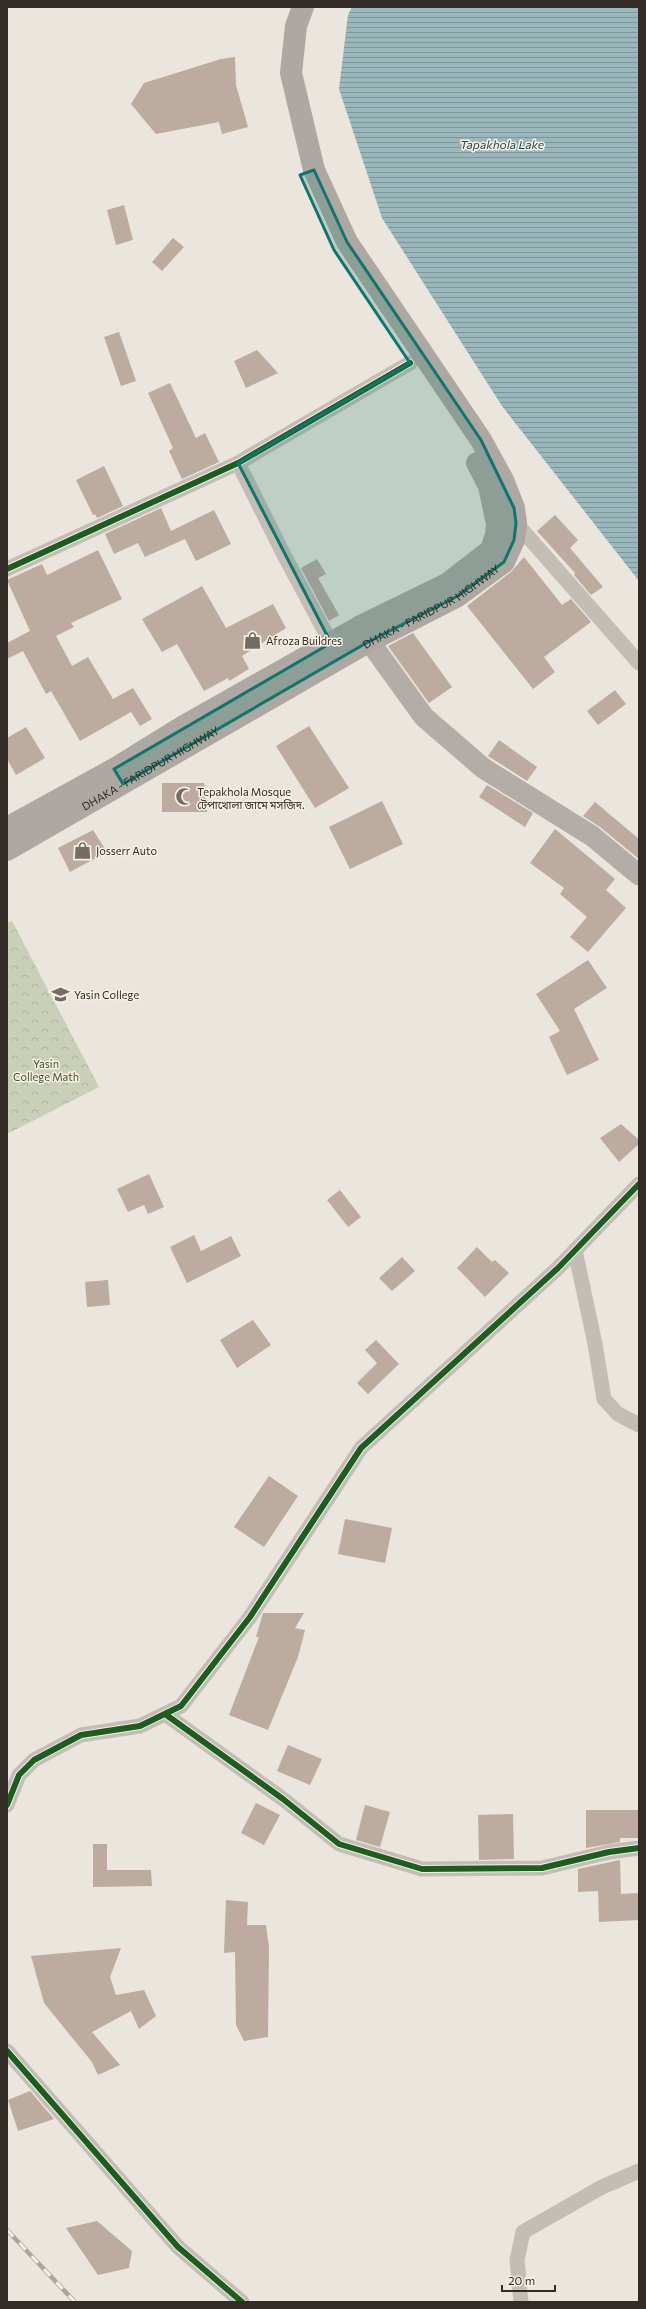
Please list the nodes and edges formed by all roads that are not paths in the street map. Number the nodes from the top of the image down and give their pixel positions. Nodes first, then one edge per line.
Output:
1 (288, 7) edge
2 (303, 7) edge
3 (307, 173) junction
4 (410, 363) junction
5 (238, 463) junction
6 (516, 523) junction
7 (7, 569) edge
8 (364, 634) junction
9 (331, 643) junction
10 (639, 662) edge
11 (118, 776) junction
12 (7, 828) edge
13 (7, 850) edge
14 (639, 875) edge
15 (639, 1184) edge
16 (575, 1250) junction
17 (639, 1425) edge
18 (166, 1714) junction
19 (13, 1773) edge
20 (7, 1805) edge
21 (639, 1848) edge
22 (7, 2051) edge
23 (639, 2171) edge
24 (242, 2302) edge
25 (521, 2302) edge

1 - 3 highway, DHAKA - FARIDPUR HIGHWAY
2 - 3 highway, DHAKA - FARIDPUR HIGHWAY
3 - 4 highway, DHAKA - FARIDPUR HIGHWAY
3 - 6 highway, DHAKA - FARIDPUR HIGHWAY
4 - 5 street
4 - 8 highway, DHAKA - FARIDPUR HIGHWAY
5 - 7 street
5 - 9 street
6 - 8 highway, DHAKA - FARIDPUR HIGHWAY
6 - 10 street
8 - 9 highway, DHAKA - FARIDPUR HIGHWAY
8 - 11 highway, DHAKA - FARIDPUR HIGHWAY
8 - 14 main road
9 - 11 highway, DHAKA - FARIDPUR HIGHWAY
11 - 12 highway, DHAKA - FARIDPUR HIGHWAY
11 - 13 highway, DHAKA - FARIDPUR HIGHWAY
15 - 16 street
16 - 17 street
16 - 18 street
18 - 19 street
18 - 21 street
19 - 20 street
22 - 24 street
23 - 25 street

